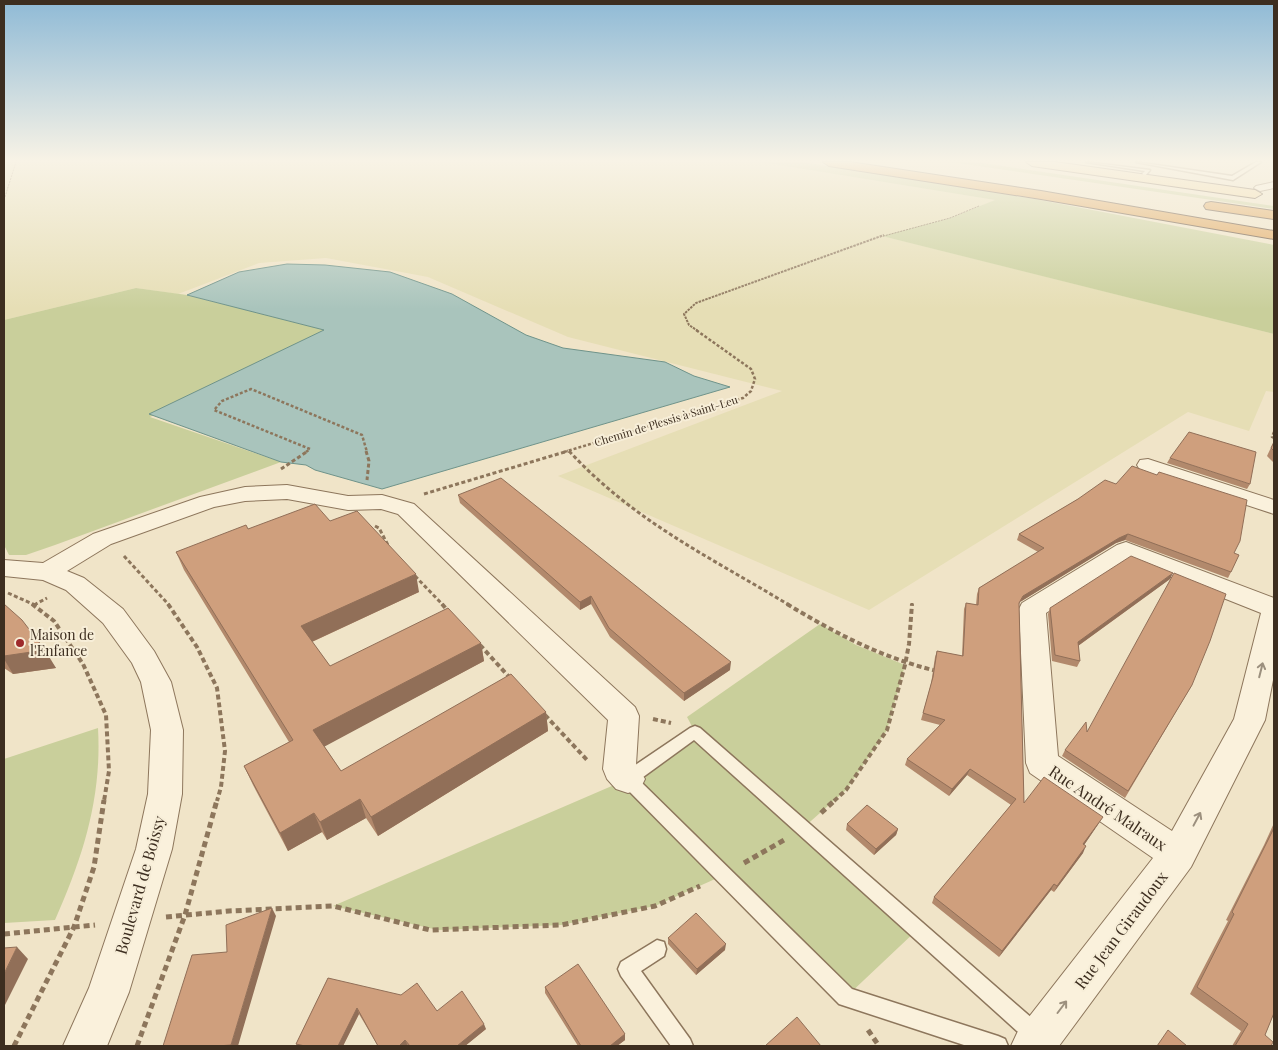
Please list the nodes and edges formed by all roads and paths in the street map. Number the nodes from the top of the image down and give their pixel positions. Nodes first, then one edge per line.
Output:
1 (968, 211) edge
2 (1134, 211) edge
3 (1248, 211) edge
4 (1274, 215) edge
5 (1274, 235) edge
6 (1274, 432) edge
7 (1274, 438) edge
8 (569, 450) junction
9 (1148, 465) dead end
10 (367, 480) dead end
11 (245, 494) junction
12 (1274, 508) edge
13 (377, 513) junction
14 (128, 549) dead end
15 (391, 551) edge
16 (121, 552) dead end
17 (4, 568) edge
18 (411, 572) edge
19 (61, 578) junction
20 (4, 591) edge
21 (912, 603) dead end
22 (34, 605) junction
23 (1274, 608) edge
24 (1274, 614) edge
25 (452, 615) edge
26 (479, 644) edge
27 (905, 664) junction
28 (943, 673) edge
29 (512, 680) edge
30 (539, 708) edge
31 (624, 716) junction
32 (695, 732) junction
33 (623, 774) junction
34 (803, 828) junction
35 (1178, 855) junction
36 (724, 875) junction
37 (132, 921) junction
38 (74, 927) junction
39 (4, 934) edge
40 (657, 949) dead end
41 (158, 985) dead end
42 (1036, 1042) edge
43 (14, 1046) edge
44 (85, 1046) edge
45 (137, 1046) edge
46 (683, 1046) edge
47 (998, 1046) edge

1 - 8 path, Chemin de Plessis à Saint-Leu
2 - 5 highway
3 - 4 highway
6 - 7 path
8 - 13 path, Chemin de Plessis à Saint-Leu
8 - 27 path
9 - 12 street
10 - 11 path
11 - 13 street
11 - 19 street
13 - 15 path
13 - 31 street
14 - 16 path
17 - 19 street
18 - 25 path
19 - 22 path
19 - 37 street, Boulevard de Boissy
20 - 22 path
21 - 27 path
22 - 38 path
23 - 35 street, Rue André Malraux
35 -> 24 street, Rue Jean Giraudoux
26 - 29 path
27 - 28 path
27 - 34 path
30 - 33 path
31 - 32 path
31 - 33 street
32 - 33 lane
32 - 34 lane
33 - 36 lane
34 - 36 path
34 - 42 lane
42 -> 35 street, Rue Jean Giraudoux
36 - 37 path
36 - 47 lane
37 - 38 path
37 - 44 street, Boulevard de Boissy
38 - 39 path
38 - 43 path
40 - 46 lane
41 - 45 path

